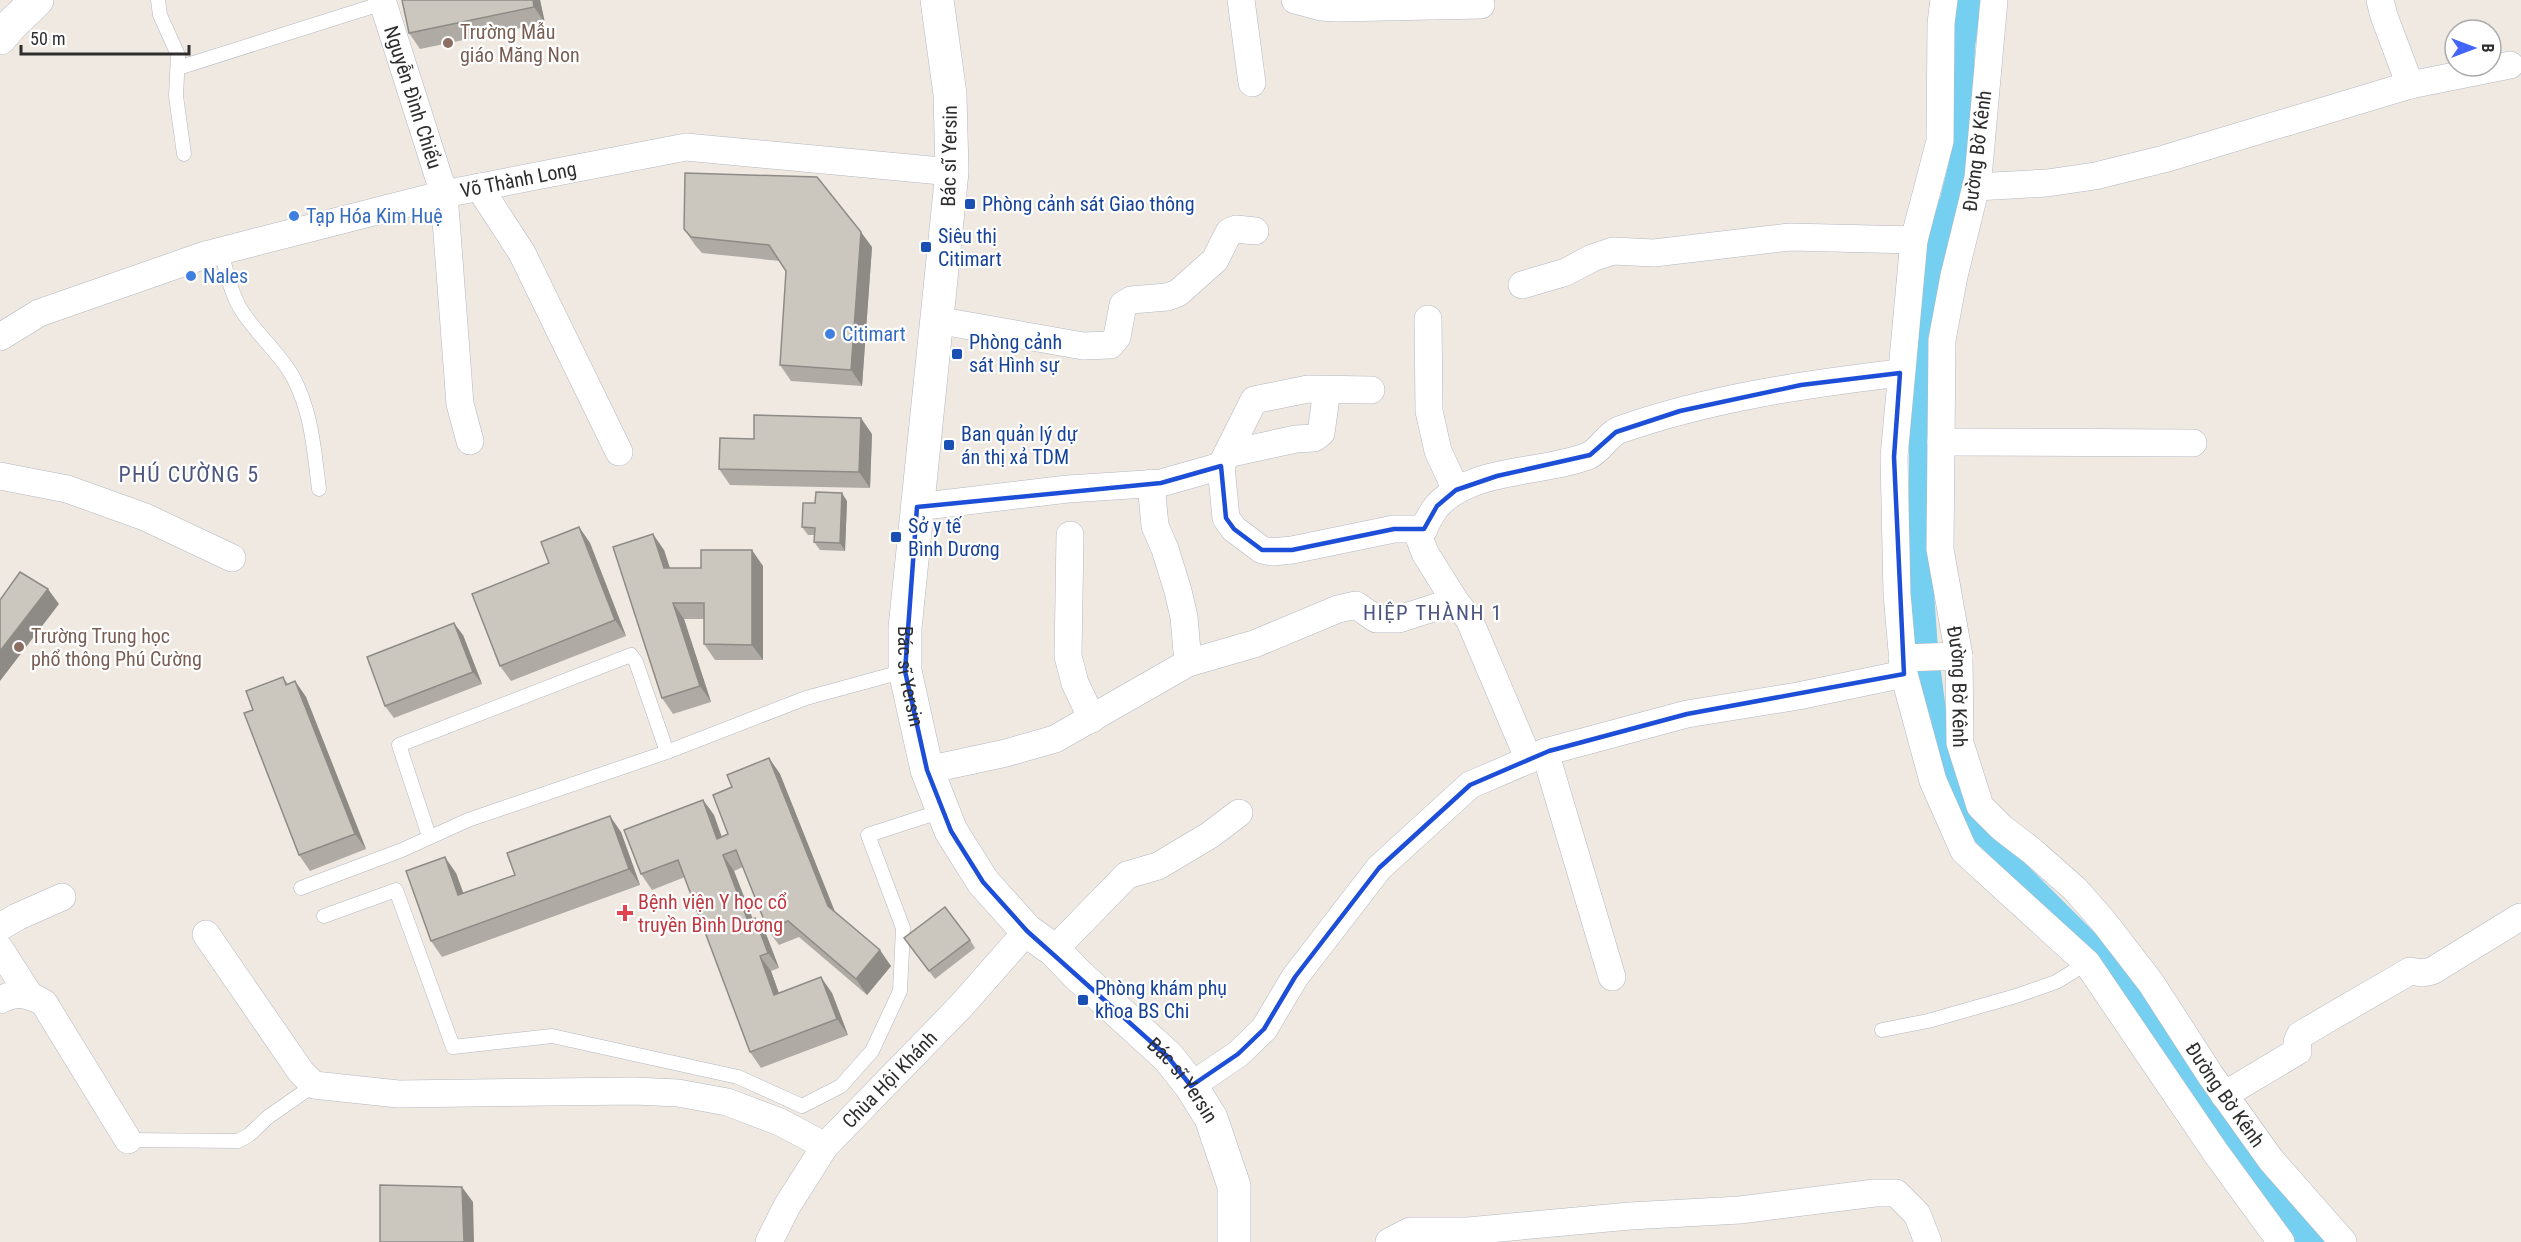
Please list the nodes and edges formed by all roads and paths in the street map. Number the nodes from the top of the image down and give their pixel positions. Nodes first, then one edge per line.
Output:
1 (36, 0) edge
2 (158, 0) edge
3 (937, 0) edge
4 (1241, 0) edge
5 (1295, 0) edge
6 (1944, 0) edge
7 (1994, 0) edge
8 (2380, 0) edge
9 (382, 2) edge
10 (1481, 5) dead end
11 (4, 28) edge
12 (2510, 65) dead end
13 (178, 68) junction
14 (1252, 83) dead end
15 (2410, 85) junction
16 (184, 154) dead end
17 (952, 172) junction
18 (479, 187) junction
19 (1976, 187) junction
20 (444, 194) junction
21 (1255, 231) dead end
22 (1914, 240) junction
23 (221, 251) junction
24 (1522, 285) dead end
25 (1428, 319) dead end
26 (936, 320) junction
27 (6, 324) edge
28 (1900, 373) junction
29 (1327, 390) junction
30 (1371, 390) dead end
31 (470, 441) dead end
32 (1941, 442) junction
33 (2193, 443) dead end
34 (619, 452) dead end
35 (1224, 460) junction
36 (0, 476) edge
37 (1150, 483) junction
38 (319, 489) dead end
39 (1456, 490) junction
40 (917, 507) junction
41 (1424, 529) junction
42 (1070, 535) dead end
43 (232, 558) dead end
44 (1455, 601) junction
45 (1953, 656) junction
46 (1188, 663) junction
47 (1905, 663) junction
48 (905, 671) junction
49 (1092, 719) junction
50 (668, 752) junction
51 (1537, 756) junction
52 (927, 770) junction
53 (942, 811) junction
54 (1239, 813) dead end
55 (429, 836) junction
56 (301, 888) dead end
57 (62, 897) dead end
58 (324, 916) dead end
59 (2520, 917) edge
60 (0, 927) edge
61 (1027, 931) junction
62 (206, 934) dead end
63 (0, 949) edge
64 (1054, 950) junction
65 (2087, 963) junction
66 (1612, 976) dead end
67 (28, 993) junction
68 (0, 1000) edge
69 (1882, 1030) dead end
70 (314, 1085) junction
71 (1191, 1086) junction
72 (2224, 1095) junction
73 (128, 1140) joint
74 (825, 1146) junction
75 (769, 1242) edge
76 (1234, 1242) edge
77 (1389, 1242) edge
78 (1928, 1242) edge
79 (2281, 1242) edge
80 (2343, 1242) edge

1 - 11 main road
2 - 13 lane
3 - 17 main road, Bác sĩ Yersin
4 - 14 street
5 - 10 street
6 - 22 street
7 - 19 street, Đường Bờ Kênh
8 - 15 street
9 - 13 lane
9 - 20 street, Nguyễn Đình Chiểu
12 - 15 street
13 - 16 lane
15 - 19 street
17 - 18 street, Võ Thành Long
17 - 26 main road, Bác sĩ Yersin
18 - 20 street, Võ Thành Long
18 - 34 street
19 - 32 street, Đường Bờ Kênh
20 - 23 street, Võ Thành Long
20 - 31 street, Nguyễn Đình Chiểu
21 - 26 street
22 - 24 street
22 - 28 street
23 - 27 street, Võ Thành Long
23 - 38 lane
25 - 39 street
26 - 40 main road, Bác sĩ Yersin
28 - 39 street
28 - 47 street
29 - 30 street
29 - 35 street
29 - 35 street
32 - 33 street
32 - 45 street, Đường Bờ Kênh
35 - 37 street
35 - 41 street
36 - 43 street
37 - 40 street
37 - 46 street
39 - 41 street
40 - 48 main road, Bác sĩ Yersin
41 - 44 street
42 - 49 street
44 - 46 street
44 - 51 street
45 - 47 street
45 - 72 street, Đường Bờ Kênh
46 - 49 street
47 - 51 street
47 - 65 street
48 - 50 lane
48 - 52 main road, Bác sĩ Yersin
49 - 52 street
50 - 55 lane
50 - 55 lane
51 - 66 street
51 - 71 street
52 - 53 main road, Bác sĩ Yersin
53 - 58 lane
53 - 61 main road, Bác sĩ Yersin
54 - 64 street
55 - 56 lane
57 - 60 street
59 - 72 street
61 - 64 main road, Bác sĩ Yersin
61 - 74 street, Chùa Hội Khánh
62 - 70 street
63 - 67 street
64 - 71 main road, Bác sĩ Yersin
65 - 69 lane
65 - 79 street
67 - 68 street
67 - 73 street
70 - 73 lane
70 - 74 street
71 - 76 main road, Bác sĩ Yersin
72 - 80 street, Đường Bờ Kênh
74 - 75 street, Chùa Hội Khánh
77 - 78 street

